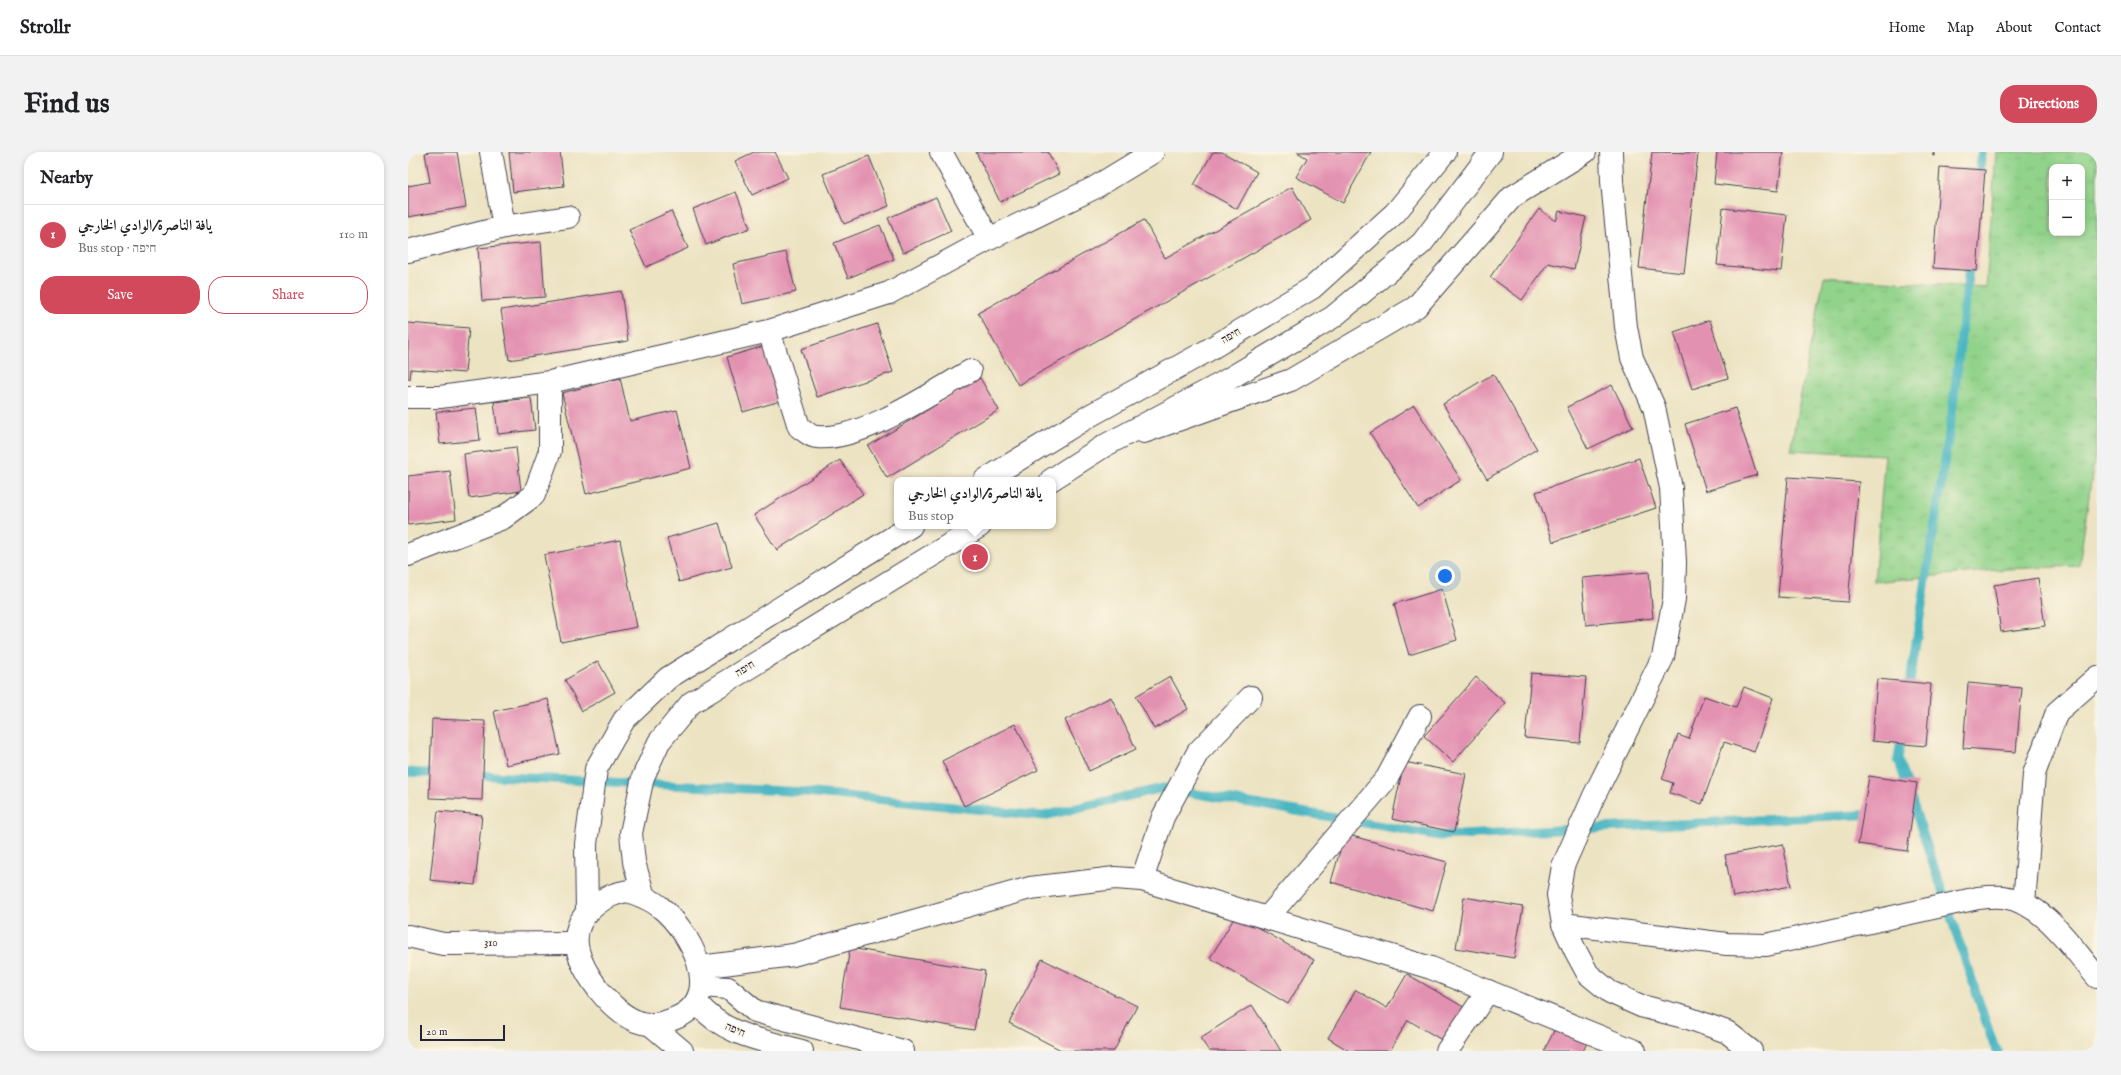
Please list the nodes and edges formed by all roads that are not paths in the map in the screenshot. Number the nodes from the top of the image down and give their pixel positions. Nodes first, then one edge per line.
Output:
1 (491, 152) edge
2 (940, 152) edge
3 (1152, 152) edge
4 (1445, 152) edge
5 (1491, 152) edge
6 (1585, 152) edge
7 (1611, 152) edge
8 (568, 217) dead end
9 (504, 227) junction
10 (989, 239) junction
11 (408, 251) edge
12 (769, 331) junction
13 (970, 371) dead end
14 (550, 382) junction
15 (408, 397) edge
16 (1104, 446) junction
17 (990, 477) edge
18 (1056, 477) edge
19 (906, 529) edge
20 (975, 529) edge
21 (408, 555) edge
22 (2097, 677) edge
23 (1251, 697) dead end
24 (1420, 716) dead end
25 (1142, 880) junction
26 (644, 897) junction
27 (2024, 904) junction
28 (587, 912) junction
29 (1267, 918) junction
30 (1562, 924) junction
31 (408, 936) edge
32 (576, 943) junction
33 (2097, 977) edge
34 (699, 986) junction
35 (1488, 991) junction
36 (650, 1024) junction
37 (682, 1051) edge
38 (802, 1051) edge
39 (903, 1051) edge
40 (1447, 1051) edge
41 (1635, 1051) edge
42 (1751, 1051) edge

1 - 9 main road
2 - 10 main road
3 - 10 main road
4 - 17 main road, חיפה
5 - 16 main road
6 - 16 main road
7 - 30 main road
8 - 9 main road
9 - 11 main road
10 - 12 main road
12 - 13 main road
12 - 14 main road
14 - 15 main road
14 - 21 main road
16 - 18 main road
19 - 28 main road
20 - 26 main road, חיפה
22 - 27 main road
23 - 25 main road
24 - 29 main road
25 - 29 main road
25 - 34 main road
26 - 28 main road
26 - 34 main road
27 - 30 main road
27 - 33 main road
28 - 32 main road
29 - 35 main road
30 - 42 main road
31 - 32 main road, 310
32 - 36 main road
34 - 36 main road
34 - 38 main road, חיפה
34 - 39 main road
35 - 40 main road
35 - 41 main road
36 - 37 main road

